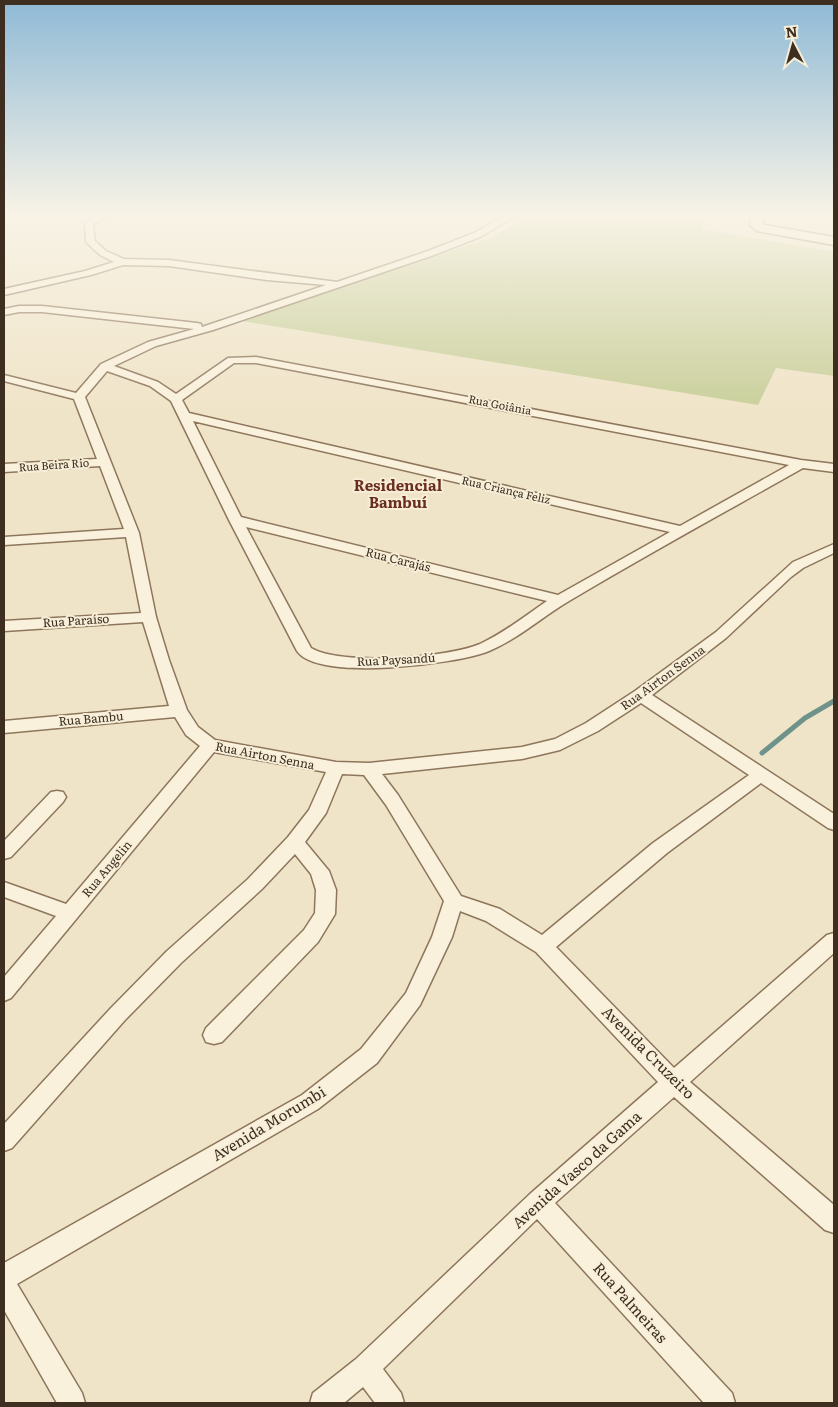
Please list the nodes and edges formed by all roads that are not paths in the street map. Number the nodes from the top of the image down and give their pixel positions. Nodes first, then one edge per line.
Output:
1 (54, 281) edge
2 (313, 281) edge
3 (350, 281) edge
4 (343, 283) junction
5 (4, 292) edge
6 (4, 312) edge
7 (209, 328) junction
8 (104, 366) junction
9 (4, 378) edge
10 (79, 397) junction
11 (176, 399) junction
12 (184, 415) junction
13 (105, 462) junction
14 (4, 464) edge
15 (801, 464) junction
16 (4, 468) edge
17 (19, 468) junction
18 (834, 468) edge
19 (236, 520) junction
20 (682, 530) junction
21 (132, 532) junction
22 (4, 541) edge
23 (834, 548) edge
24 (560, 600) junction
25 (149, 617) junction
26 (4, 626) edge
27 (641, 695) junction
28 (179, 711) junction
29 (4, 727) edge
30 (210, 746) junction
31 (336, 768) junction
32 (370, 769) junction
33 (762, 774) junction
34 (57, 798) dead end
35 (834, 823) edge
36 (295, 842) junction
37 (4, 852) edge
38 (4, 889) edge
39 (454, 901) junction
40 (70, 913) junction
41 (834, 941) edge
42 (543, 946) junction
43 (4, 992) edge
44 (214, 1035) dead end
45 (674, 1083) junction
46 (4, 1140) edge
47 (538, 1202) junction
48 (834, 1221) edge
49 (4, 1277) edge
50 (4, 1286) edge
51 (365, 1368) junction
52 (72, 1403) edge
53 (324, 1403) edge
54 (391, 1403) edge
55 (722, 1403) edge

1 - 5 street
2 - 4 street
3 - 4 street
4 - 7 street
6 - 7 street
7 - 8 street
8 - 10 street
8 - 11 street, Rua Paysandú
9 - 10 street
10 - 13 street, Rua Airton Senna
11 - 12 street, Rua Paysandú
11 - 15 street, Rua Goiânia
12 - 19 street, Rua Paysandú
12 - 20 street, Rua Criança Feliz
13 - 17 street, Rua Beira Rio
13 - 21 street, Rua Airton Senna
14 - 17 street
15 - 18 street, Rua Goiânia
15 - 20 street, Rua Paysandú
16 - 17 street, Rua Beira Rio
19 - 24 street, Rua Carajás
19 - 24 street, Rua Paysandú
20 - 24 street, Rua Paysandú
21 - 22 street
21 - 25 street, Rua Airton Senna
23 - 27 street, Rua Airton Senna
25 - 26 street, Rua Paraíso
25 - 28 street, Rua Airton Senna
27 - 32 street, Rua Airton Senna
27 - 33 street
28 - 29 street, Rua Bambu
28 - 30 street, Rua Airton Senna
30 - 31 street, Rua Airton Senna
30 - 40 street, Rua Angelin
31 - 32 street, Rua Airton Senna
31 - 36 street
32 - 39 street
33 - 35 street
33 - 42 street
34 - 37 street
36 - 44 street
36 - 46 street
38 - 40 street
39 - 42 street, Avenida Cruzeiro
39 - 49 street, Avenida Morumbi
40 - 43 street, Rua Angelin
41 - 45 street, Avenida Vasco da Gama
42 - 45 street, Avenida Cruzeiro
45 - 47 street, Avenida Vasco da Gama
45 - 48 street, Avenida Cruzeiro
47 - 51 street, Avenida Vasco da Gama
47 - 55 street, Rua Palmeiras
50 - 52 street
51 - 53 street, Avenida Vasco da Gama
51 - 54 street

